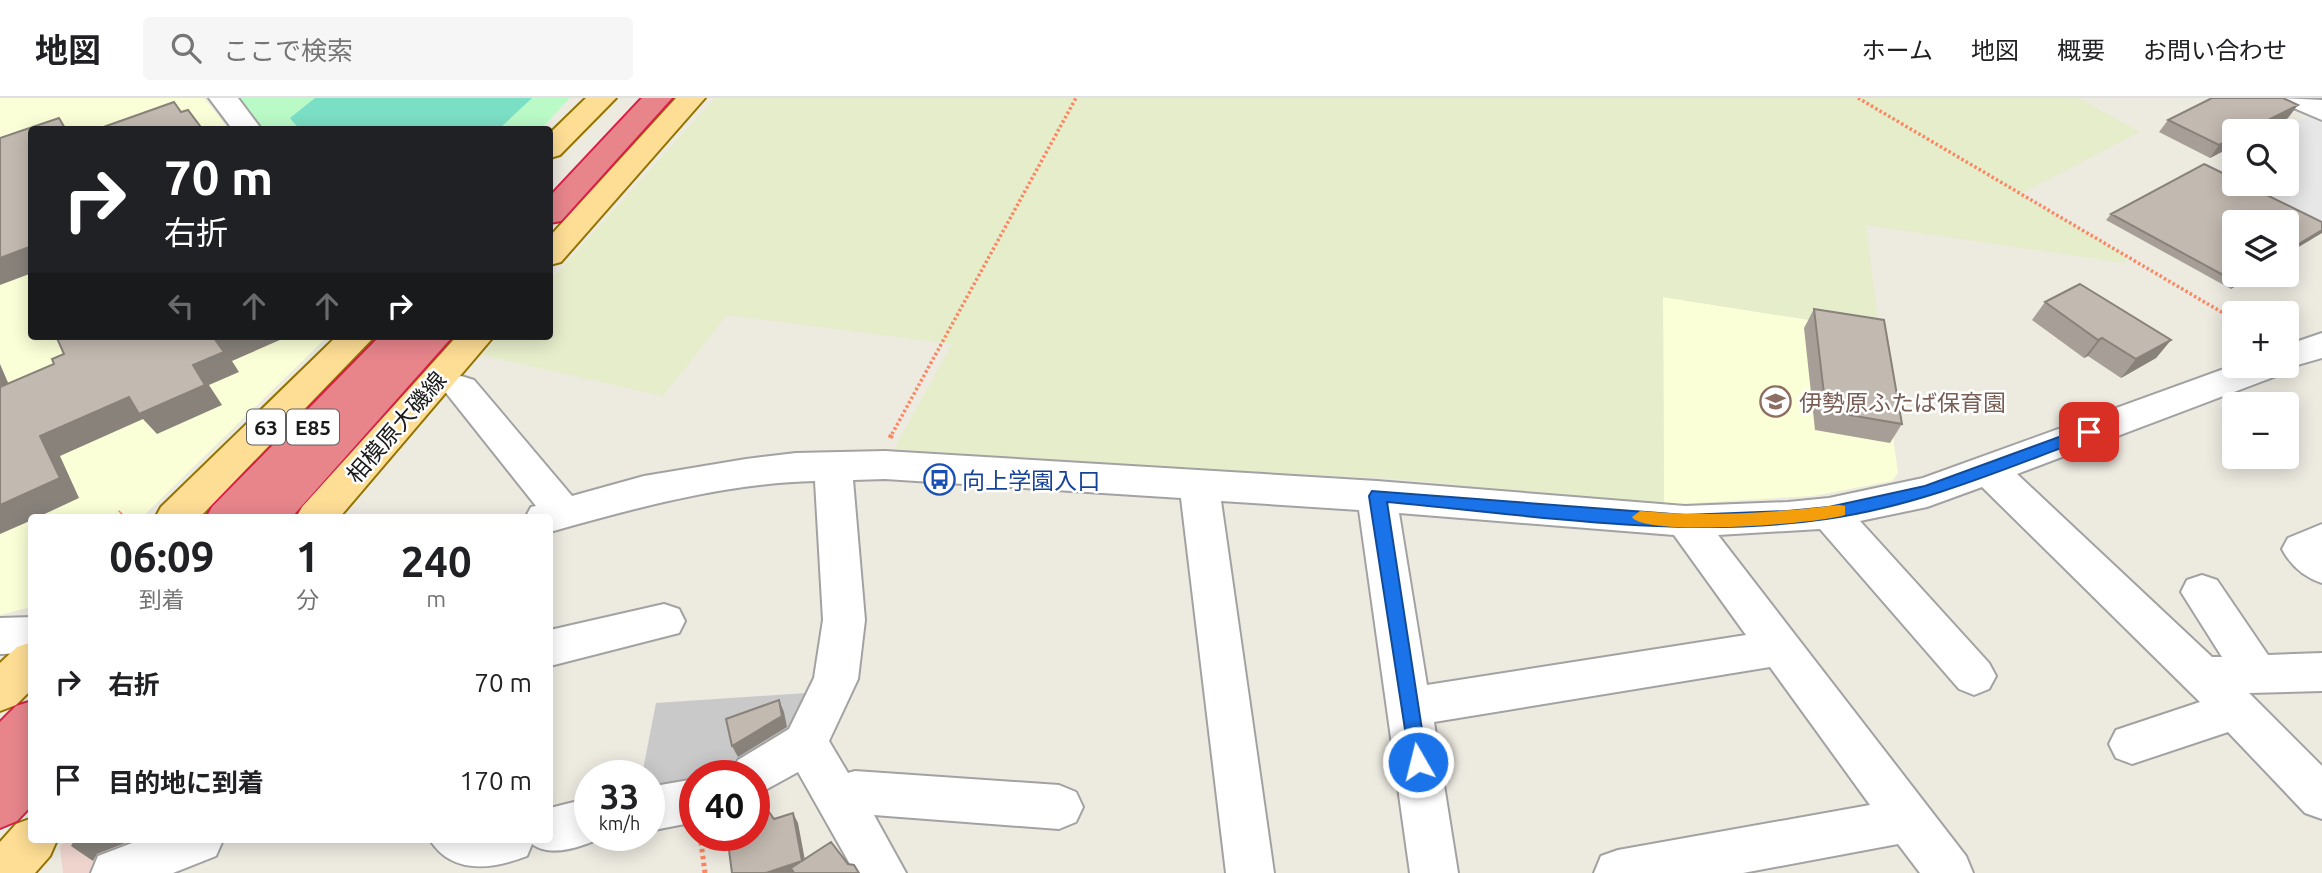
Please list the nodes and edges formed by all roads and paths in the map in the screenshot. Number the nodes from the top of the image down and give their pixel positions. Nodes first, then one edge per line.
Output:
1 (223, 98) edge
2 (602, 98) edge
3 (629, 98) edge
4 (658, 98) edge
5 (691, 98) edge
6 (1076, 98) edge
7 (1858, 98) edge
8 (2294, 98) edge
9 (2322, 111) edge
10 (245, 126) edge
11 (553, 146) edge
12 (553, 178) edge
13 (553, 211) edge
14 (553, 252) edge
15 (2222, 312) edge
16 (354, 340) edge
17 (396, 340) edge
18 (432, 340) edge
19 (473, 340) edge
20 (2243, 378) edge
21 (461, 389) dead end
22 (881, 465) junction
23 (836, 466) junction
24 (1988, 469) junction
25 (1199, 484) junction
26 (1377, 496) junction
27 (1829, 513) junction
28 (179, 514) edge
29 (230, 514) edge
30 (271, 514) edge
31 (320, 514) edge
32 (555, 515) edge
33 (1685, 521) junction
34 (2322, 540) edge
35 (2322, 567) edge
36 (2202, 592) dead end
37 (656, 631) dead end
38 (28, 635) edge
39 (0, 636) edge
40 (1782, 647) junction
41 (553, 648) edge
42 (1950, 660) dead end
43 (28, 664) edge
44 (2322, 671) edge
45 (2245, 691) junction
46 (0, 692) edge
47 (1409, 707) junction
48 (28, 724) edge
49 (805, 743) junction
50 (2132, 744) dead end
51 (0, 753) edge
52 (770, 765) edge
53 (28, 776) edge
54 (2322, 798) edge
55 (841, 800) junction
56 (0, 806) edge
57 (1059, 807) dead end
58 (1909, 820) junction
59 (30, 843) edge
60 (192, 843) edge
61 (457, 843) edge
62 (498, 843) edge
63 (702, 851) edge
64 (4, 873) edge
65 (115, 873) edge
66 (705, 873) edge
67 (882, 873) edge
68 (1250, 873) edge
69 (1434, 873) edge
70 (1618, 873) edge
71 (1949, 873) edge

1 - 10 street
2 - 11 main road
3 - 12 highway
4 - 13 highway
5 - 14 main road
6 - 22 path
7 - 15 path
8 - 9 street
16 - 28 main road, 63
17 - 29 highway, E85
18 - 30 highway, E85
19 - 31 main road, 相模原大磯線
20 - 24 street
21 - 32 street
22 - 23 street
22 - 25 street
23 - 32 street
23 - 49 street
24 - 27 street
24 - 45 street
25 - 26 street
25 - 68 street
26 - 33 street
26 - 47 street
27 - 33 street
27 - 42 street
33 - 40 street
34 - 35 street
36 - 45 street
37 - 41 street
38 - 39 street
40 - 47 street
40 - 58 street
43 - 46 main road
44 - 45 street
45 - 50 street
45 - 54 street
47 - 69 street
48 - 51 highway
49 - 52 street
49 - 55 street
53 - 56 highway
55 - 57 street
55 - 67 street
58 - 70 street
58 - 71 street
59 - 64 main road
60 - 65 street
61 - 62 street
63 - 66 path

